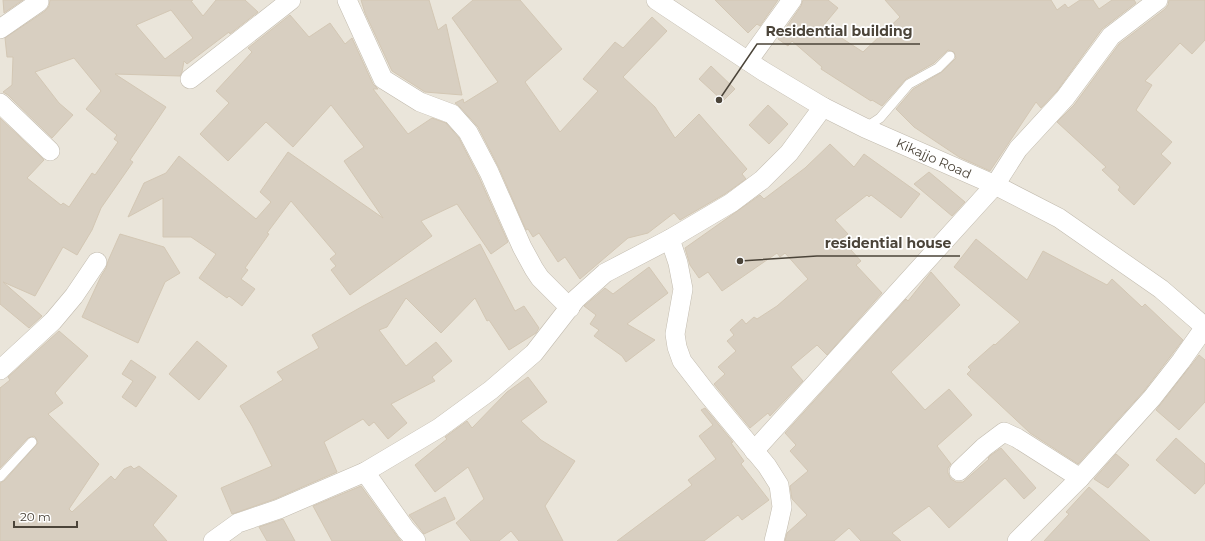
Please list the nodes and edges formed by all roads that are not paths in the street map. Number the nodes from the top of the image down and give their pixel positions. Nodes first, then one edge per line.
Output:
1 (291, 0) edge
2 (347, 0) edge
3 (656, 0) edge
4 (792, 0) edge
5 (1158, 0) edge
6 (39, 2) dead end
7 (0, 29) edge
8 (950, 56) dead end
9 (748, 62) junction
10 (190, 79) dead end
11 (0, 103) edge
12 (823, 107) junction
13 (865, 128) junction
14 (50, 151) dead end
15 (995, 185) junction
16 (670, 239) junction
17 (97, 262) dead end
18 (570, 308) junction
19 (1205, 327) edge
20 (0, 370) edge
21 (32, 442) dead end
22 (754, 451) junction
23 (959, 471) dead end
24 (366, 472) junction
25 (0, 477) edge
26 (1080, 478) junction
27 (213, 541) edge
28 (416, 541) edge
29 (774, 541) edge
30 (1017, 541) edge

1 - 10 street
2 - 18 street
3 - 9 street, Kikajjo Road
4 - 9 street
5 - 15 street
6 - 7 street
8 - 13 lane
9 - 12 street, Kikajjo Road
11 - 14 street
12 - 13 street, Kikajjo Road
12 - 16 street
13 - 15 street, Kikajjo Road
15 - 19 street, Kikajjo Road
15 - 22 street
16 - 18 street
16 - 22 street
17 - 20 street
18 - 24 street
19 - 26 street
21 - 25 lane
22 - 29 street
23 - 26 street
24 - 27 street
24 - 28 street
26 - 30 street

